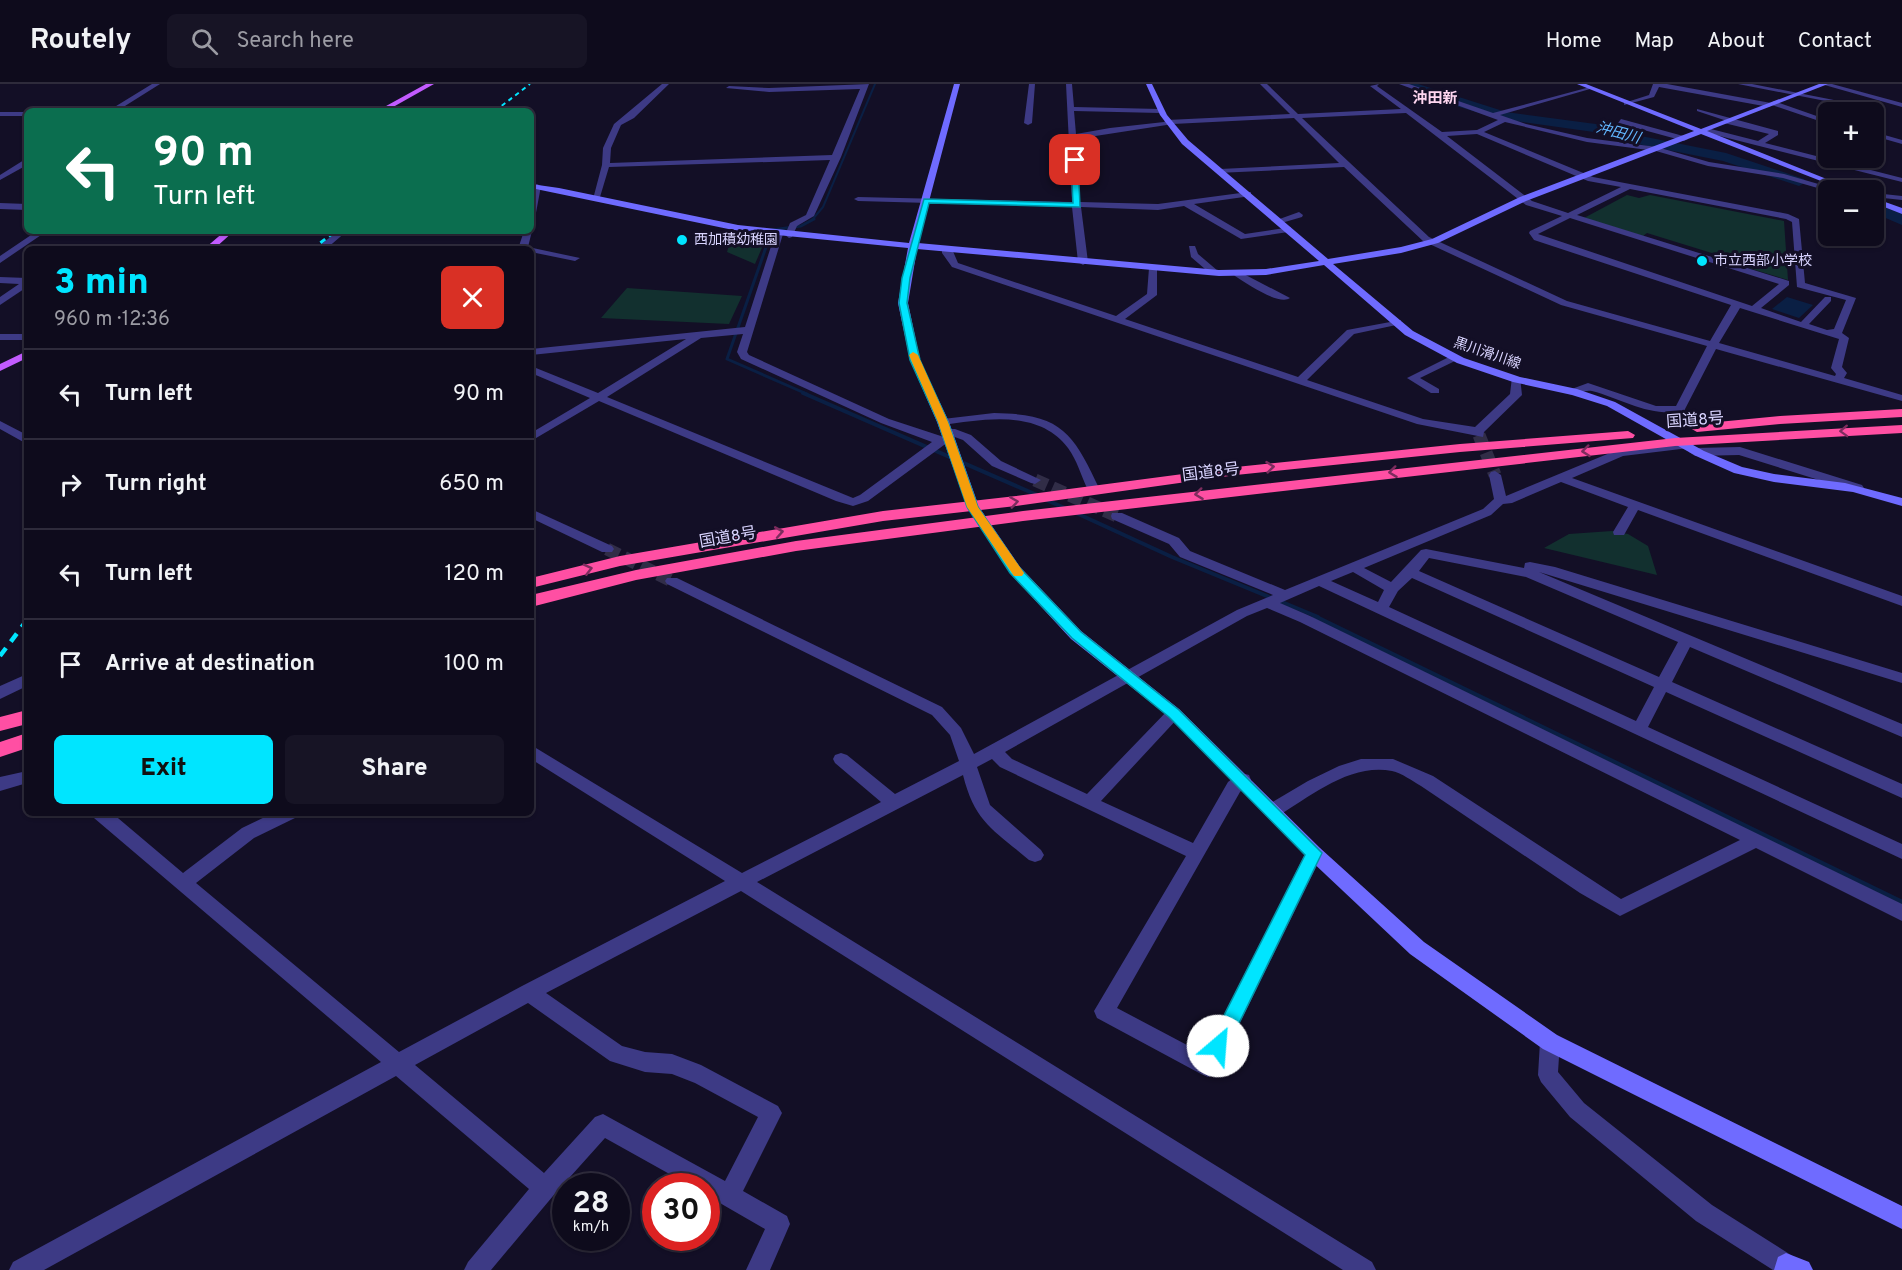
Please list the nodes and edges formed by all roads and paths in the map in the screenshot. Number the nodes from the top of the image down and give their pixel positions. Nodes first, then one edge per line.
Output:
1 (157, 84) edge
2 (432, 84) edge
3 (666, 84) edge
4 (957, 84) edge
5 (1032, 84) edge
6 (1069, 84) edge
7 (1148, 84) edge
8 (1263, 84) edge
9 (1376, 84) edge
10 (1402, 84) edge
11 (1656, 84) edge
12 (1742, 84) edge
13 (1825, 84) edge
14 (828, 86) edge
15 (866, 86) edge
16 (1584, 86) edge
17 (753, 87) edge
18 (790, 87) edge
19 (729, 88) dead end
20 (1798, 94) junction
21 (1836, 101) dead end
22 (1626, 104) junction
23 (1772, 104) junction
24 (1902, 105) edge
25 (117, 108) edge
26 (387, 108) edge
27 (1071, 109) junction
28 (1699, 110) dead end
29 (1160, 111) junction
30 (1406, 111) junction
31 (0, 114) edge
32 (24, 114) edge
33 (1494, 115) junction
34 (1296, 116) junction
35 (1818, 119) edge
36 (1503, 120) junction
37 (1729, 120) junction
38 (1621, 121) dead end
39 (1028, 123) dead end
40 (1168, 123) junction
41 (1704, 131) junction
42 (1478, 132) junction
43 (1440, 134) junction
44 (1074, 137) junction
45 (1884, 137) edge
46 (1684, 139) junction
47 (1902, 142) edge
48 (1759, 143) junction
49 (1657, 149) junction
50 (837, 158) junction
51 (24, 164) edge
52 (606, 165) junction
53 (1346, 165) junction
54 (1220, 171) junction
55 (1581, 176) junction
56 (0, 178) edge
57 (1825, 180) edge
58 (1902, 180) edge
59 (1818, 185) edge
60 (534, 186) edge
61 (1630, 186) junction
62 (884, 187) dead end
63 (1248, 194) junction
64 (596, 197) junction
65 (1884, 197) edge
66 (1902, 198) edge
67 (858, 199) dead end
68 (879, 199) junction
69 (1523, 199) junction
70 (926, 201) junction
71 (1884, 202) edge
72 (1187, 204) junction
73 (1077, 205) junction
74 (0, 206) edge
75 (24, 207) edge
76 (1902, 211) edge
77 (1299, 215) dead end
78 (1570, 216) junction
79 (1278, 220) junction
80 (1288, 229) junction
81 (39, 234) edge
82 (226, 234) edge
83 (339, 234) edge
84 (784, 234) junction
85 (1244, 237) junction
86 (1435, 241) junction
87 (1228, 242) dead end
88 (212, 246) edge
89 (324, 246) edge
90 (914, 246) junction
91 (1192, 248) dead end
92 (947, 249) junction
93 (534, 250) edge
94 (575, 258) dead end
95 (0, 260) edge
96 (1083, 262) junction
97 (1325, 262) junction
98 (1154, 268) junction
99 (1215, 273) junction
100 (1238, 274) junction
101 (0, 280) edge
102 (24, 282) edge
103 (24, 284) edge
104 (1782, 286) junction
105 (1832, 297) junction
106 (1285, 298) dead end
107 (0, 302) edge
108 (1737, 304) junction
109 (1754, 309) junction
110 (1118, 319) junction
111 (1397, 322) junction
112 (1806, 322) dead end
113 (24, 328) edge
114 (749, 330) junction
115 (1835, 334) junction
116 (701, 335) junction
117 (0, 337) edge
118 (13, 337) junction
119 (24, 337) edge
120 (1712, 346) junction
121 (534, 352) edge
122 (24, 356) edge
123 (1453, 358) junction
124 (0, 368) edge
125 (534, 370) edge
126 (1301, 380) junction
127 (1516, 380) junction
128 (1838, 380) junction
129 (1435, 391) dead end
130 (1573, 392) junction
131 (598, 398) junction
132 (1902, 398) edge
133 (1902, 413) edge
134 (0, 424) edge
135 (1902, 429) edge
136 (1661, 432) junction
137 (945, 434) junction
138 (534, 436) edge
139 (24, 438) edge
140 (1685, 447) junction
141 (1495, 475) tunnel mouth
142 (1563, 479) junction
143 (1035, 480) tunnel mouth
144 (1094, 490) junction
145 (1867, 491) junction
146 (1500, 500) junction
147 (1902, 502) edge
148 (1635, 505) junction
149 (973, 507) junction
150 (534, 514) edge
151 (1117, 516) tunnel mouth
152 (982, 521) junction
153 (1619, 532) dead end
154 (1427, 545) dead end
155 (607, 549) tunnel mouth
156 (1353, 567) junction
157 (1410, 572) junction
158 (672, 581) tunnel mouth
159 (1319, 581) junction
160 (534, 582) edge
161 (1392, 588) junction
162 (1285, 595) junction
163 (534, 600) edge
164 (1902, 602) edge
165 (1267, 603) junction
166 (1382, 609) junction
167 (1686, 640) junction
168 (1128, 677) junction
169 (1902, 678) edge
170 (24, 681) edge
171 (1663, 684) junction
172 (0, 693) edge
173 (1174, 713) junction
174 (24, 715) edge
175 (24, 716) edge
176 (0, 718) edge
177 (0, 724) edge
178 (1639, 730) junction
179 (1902, 731) edge
180 (24, 739) edge
181 (24, 739) edge
182 (0, 743) edge
183 (0, 750) edge
184 (994, 752) junction
185 (534, 753) edge
186 (841, 759) dead end
187 (969, 764) junction
188 (24, 778) edge
189 (1243, 780) junction
190 (0, 784) edge
191 (1902, 791) edge
192 (1089, 803) junction
193 (895, 804) junction
194 (1272, 811) junction
195 (104, 816) edge
196 (283, 816) edge
197 (1756, 840) junction
198 (1902, 852) edge
199 (1197, 853) junction
200 (1314, 853) junction
201 (1035, 855) dead end
202 (183, 883) junction
203 (742, 883) junction
204 (1902, 913) edge
205 (529, 992) junction
206 (1550, 1042) junction
207 (398, 1065) junction
208 (545, 1188) junction
209 (729, 1196) junction
210 (1902, 1218) edge
211 (1791, 1268) edge
212 (21, 1270) edge
213 (476, 1270) edge
214 (758, 1270) edge
215 (1364, 1270) edge

1 - 25 street
2 - 26 main road
3 - 52 street
4 - 70 street
5 - 39 street
6 - 27 street
7 - 29 street, 黒川滑川線
8 - 34 street
9 - 30 street
10 - 33 street
11 - 22 street
11 - 23 street
12 - 20 street
13 - 20 street
13 - 24 street
14 - 15 street
14 - 18 street
15 - 50 street
16 - 22 street
16 - 33 street
17 - 18 street
17 - 19 street
20 - 21 street
20 - 23 street
22 - 41 street
23 - 35 street
23 - 37 street
27 - 29 street
27 - 44 street
28 - 37 street
29 - 40 street, 黒川滑川線
30 - 34 street
30 - 43 street
31 - 32 street
33 - 36 street
34 - 40 street
34 - 53 street
36 - 42 street
36 - 49 street
37 - 41 street
37 - 48 street
38 - 46 street
40 - 44 street
40 - 54 street, 黒川滑川線
41 - 46 street
41 - 48 street
41 - 57 street
42 - 43 street
42 - 55 street
43 - 69 street
44 - 73 street
45 - 47 street
46 - 49 street
48 - 58 street
49 - 55 street
49 - 59 street
50 - 52 street
50 - 84 street
51 - 56 street
52 - 64 street
53 - 54 street
53 - 86 street
54 - 63 street, 黒川滑川線
55 - 61 street
55 - 69 street
60 - 64 street
61 - 78 street
61 - 105 street
62 - 68 street
63 - 72 street
63 - 79 street, 黒川滑川線
64 - 84 street
65 - 66 street
67 - 68 street
68 - 70 street
69 - 78 street
69 - 86 street
70 - 73 street
70 - 90 street
71 - 76 street
72 - 73 street
72 - 85 street
73 - 96 street
74 - 75 street
77 - 79 street
78 - 104 street
78 - 108 street
79 - 80 street, 黒川滑川線
80 - 85 street
80 - 97 street, 黒川滑川線
81 - 95 street
82 - 88 main road
83 - 89 street
84 - 90 street
84 - 114 street
85 - 87 street
86 - 97 street
86 - 120 street
90 - 92 street
90 - 137 street
91 - 99 street
92 - 96 street
92 - 110 street
93 - 94 street
96 - 98 street
97 - 100 street
97 - 111 street, 黒川滑川線
98 - 99 street
98 - 110 street
99 - 100 street
100 - 106 street
101 - 102 street
103 - 107 street
104 - 105 street
104 - 109 street
105 - 112 street
105 - 115 street
108 - 109 street
108 - 120 street
109 - 115 street
110 - 126 street
111 - 123 street, 黒川滑川線
111 - 126 street
113 - 118 street
114 - 116 street
114 - 137 street
115 - 128 street
116 - 121 street
116 - 131 street
117 - 118 street
118 - 119 street
120 - 128 street
120 - 130 street
122 - 124 main road
123 - 127 street, 黒川滑川線
123 - 129 street
125 - 131 street
126 - 127 street
127 - 130 street, 黒川滑川線
128 - 132 street
130 - 136 street, 黒川滑川線
131 - 137 street
131 - 138 street
133 - 136 highway, 国道8号
134 - 139 street
135 -> 140 highway, 国道8号
136 - 140 street, 黒川滑川線
144 -> 136 highway, 国道8号
137 - 143 street
137 - 144 street
137 - 149 street
140 - 142 street
140 - 145 street
140 - 145 street, 黒川滑川線
140 -> 152 highway, 国道8号
141 - 146 street
142 - 146 street
142 - 148 street
149 -> 144 highway, 国道8号
145 - 147 street, 黒川滑川線
146 - 156 street
148 - 153 street
148 - 164 street
149 - 152 street
160 -> 149 highway, 国道8号
150 - 155 street
151 - 162 street
152 - 163 highway, 国道8号
152 - 168 street
154 - 169 street
156 - 159 street
156 - 161 street
157 - 161 street
157 - 167 street
157 - 171 street
158 - 187 street
159 - 162 street
159 - 166 street
161 - 166 street
162 - 165 street
165 - 168 street
165 - 197 street
166 - 178 street
167 - 171 street
167 - 179 street
168 - 173 street
168 - 184 street
170 - 172 street
171 - 178 street
171 - 191 street
173 - 189 street
173 - 192 street
174 - 176 highway
175 - 177 highway
178 - 198 street
180 - 182 highway
181 - 183 highway
184 - 187 street
184 - 192 street
185 - 203 street
186 - 193 street
187 - 193 street
187 - 201 street
188 - 190 street
189 - 194 street
189 - 199 street
192 - 199 street
193 - 203 street
194 - 197 street
194 - 200 street
195 - 202 street
196 - 202 street
197 - 204 street
199 - 200 street
200 - 206 street
202 - 207 street
203 - 205 street
203 - 215 street
205 - 207 street
205 - 209 street
206 - 210 street
206 - 211 street
207 - 208 street
207 - 212 street
208 - 209 street
208 - 213 street
209 - 214 street

